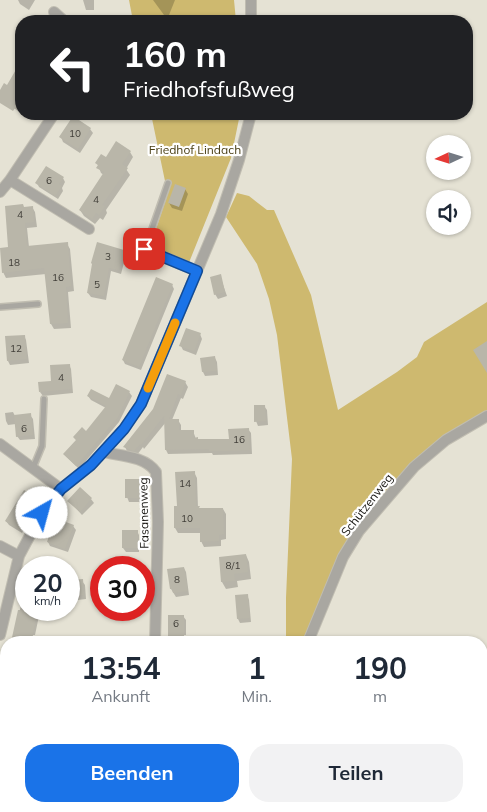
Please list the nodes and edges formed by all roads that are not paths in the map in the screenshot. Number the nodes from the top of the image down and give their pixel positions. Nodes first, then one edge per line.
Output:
1 (251, 0) edge
2 (54, 12) dead end
3 (57, 15) edge
4 (251, 15) edge
5 (50, 120) edge
6 (249, 120) edge
7 (10, 180) junction
8 (168, 183) dead end
9 (0, 192) edge
10 (89, 229) dead end
11 (144, 249) joint
12 (197, 271) junction
13 (38, 304) dead end
14 (0, 307) edge
15 (44, 398) dead end
16 (487, 416) edge
17 (0, 444) edge
18 (103, 452) junction
19 (34, 468) junction
20 (61, 489) junction
21 (0, 546) edge
22 (19, 556) joint
23 (15, 573) edge
24 (0, 635) edge
25 (155, 636) edge
26 (310, 636) edge

1 - 4 street
2 - 3 street
5 - 7 street
6 - 12 street
7 - 9 street
7 - 10 street
8 - 11 lane
11 - 12 street
12 - 18 street
13 - 14 lane
15 - 19 lane
16 - 26 street, Schützenweg
17 - 19 street
18 - 20 street
18 - 25 street, Fasanenweg
19 - 20 street
20 - 22 street
21 - 22 street
23 - 24 street

